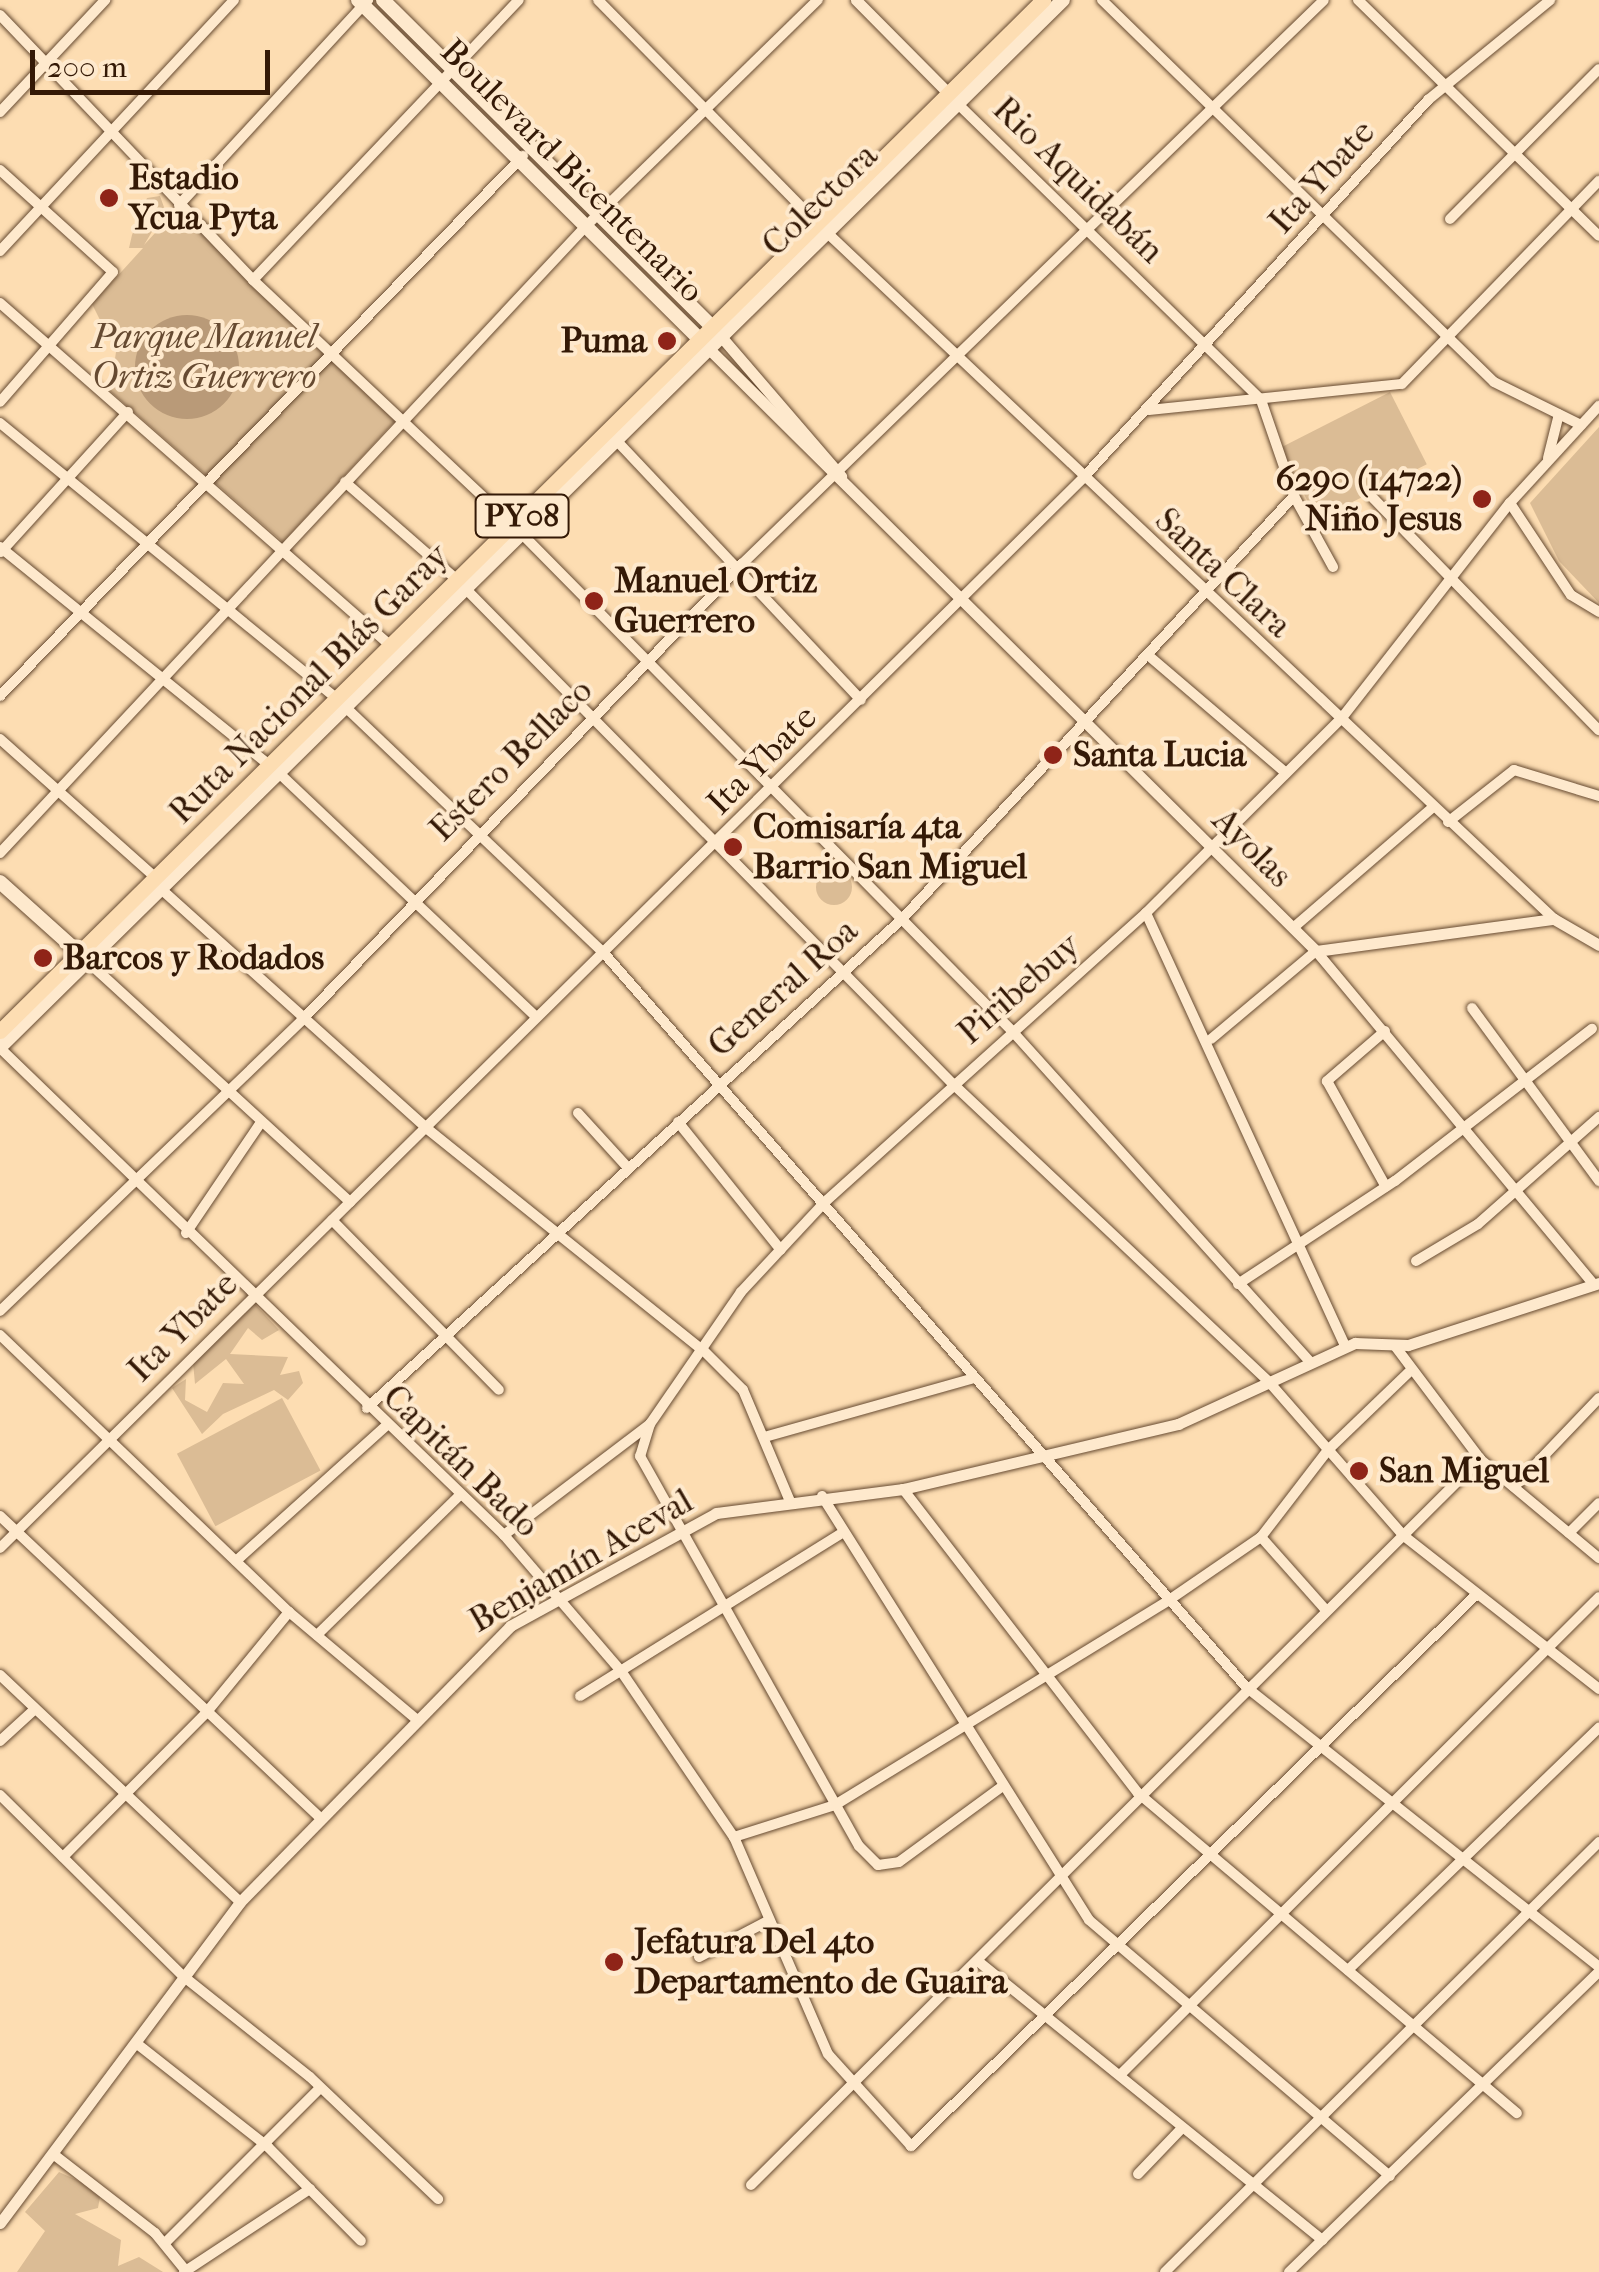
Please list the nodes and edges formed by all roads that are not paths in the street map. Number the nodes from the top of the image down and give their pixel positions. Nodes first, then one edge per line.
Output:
1 (106, 0) edge
2 (234, 0) edge
3 (383, 0) edge
4 (519, 0) edge
5 (598, 0) edge
6 (818, 0) edge
7 (856, 0) edge
8 (1044, 0) edge
9 (1062, 0) edge
10 (1102, 0) edge
11 (1324, 0) edge
12 (1358, 0) edge
13 (1550, 0) edge
14 (363, 2) edge
15 (0, 15) edge
16 (46, 64) junction
17 (450, 68) junction
18 (1599, 68) edge
19 (438, 80) junction
20 (1446, 87) junction
21 (956, 101) junction
22 (706, 109) junction
23 (1212, 109) junction
24 (0, 112) edge
25 (111, 133) junction
26 (530, 148) junction
27 (1511, 148) junction
28 (518, 162) junction
29 (0, 170) edge
30 (1599, 181) edge
31 (1569, 203) junction
32 (179, 205) junction
33 (41, 206) junction
34 (598, 216) junction
35 (1323, 217) junction
36 (1450, 218) dead end
37 (584, 228) junction
38 (1089, 229) junction
39 (825, 231) junction
40 (1599, 236) edge
41 (0, 252) edge
42 (253, 280) junction
43 (0, 303) edge
44 (718, 332) junction
45 (1448, 335) junction
46 (1210, 342) junction
47 (50, 346) junction
48 (705, 346) junction
49 (330, 353) junction
50 (958, 358) junction
51 (1261, 400) junction
52 (0, 402) edge
53 (1599, 406) edge
54 (1148, 410) junction
55 (128, 412) junction
56 (1559, 414) junction
57 (0, 423) edge
58 (401, 423) junction
59 (1581, 425) junction
60 (616, 440) junction
61 (1548, 459) junction
62 (841, 476) junction
63 (65, 478) junction
64 (1083, 478) junction
65 (208, 482) junction
66 (345, 482) junction
67 (1294, 496) junction
68 (1373, 498) dead end
69 (1510, 502) junction
70 (517, 529) junction
71 (145, 544) junction
72 (283, 548) junction
73 (1, 550) edge
74 (742, 564) junction
75 (1332, 567) dead end
76 (1452, 576) junction
77 (461, 584) junction
78 (961, 596) junction
79 (1206, 596) junction
80 (226, 608) junction
81 (1599, 612) edge
82 (82, 614) junction
83 (391, 646) junction
84 (1149, 656) junction
85 (647, 661) junction
86 (164, 683) junction
87 (0, 696) edge
88 (862, 700) junction
89 (341, 703) junction
90 (592, 719) junction
91 (1341, 719) junction
92 (1087, 722) junction
93 (1599, 730) edge
94 (0, 739) edge
95 (276, 772) junction
96 (1286, 774) junction
97 (776, 788) junction
98 (57, 792) junction
99 (1599, 796) edge
100 (1432, 808) junction
101 (1448, 822) junction
102 (476, 830) junction
103 (717, 844) junction
104 (1212, 847) junction
105 (0, 853) edge
106 (0, 882) edge
107 (158, 883) junction
108 (415, 899) junction
109 (1146, 913) junction
110 (903, 918) junction
111 (1554, 920) junction
112 (1293, 928) junction
113 (1599, 945) edge
114 (602, 951) junction
115 (1316, 951) junction
116 (82, 957) junction
117 (842, 969) junction
118 (1472, 1008) dead end
119 (534, 1015) junction
120 (302, 1020) junction
121 (1592, 1029) dead end
122 (1385, 1030) junction
123 (0, 1031) edge
124 (1014, 1032) junction
125 (1211, 1039) junction
126 (0, 1048) edge
127 (722, 1080) junction
128 (1527, 1080) junction
129 (952, 1083) junction
130 (223, 1090) junction
131 (578, 1112) dead end
132 (1599, 1117) edge
133 (678, 1122) junction
134 (260, 1125) junction
135 (426, 1127) junction
136 (1464, 1127) junction
137 (1571, 1143) junction
138 (628, 1168) junction
139 (131, 1181) junction
140 (1599, 1181) edge
141 (1386, 1187) junction
142 (1517, 1192) junction
143 (350, 1202) junction
144 (826, 1202) junction
145 (332, 1220) junction
146 (186, 1233) junction
147 (556, 1234) junction
148 (1300, 1243) junction
149 (781, 1250) junction
150 (1416, 1261) dead end
151 (1238, 1284) junction
152 (1596, 1284) edge
153 (252, 1297) junction
154 (0, 1311) edge
155 (448, 1333) junction
156 (0, 1335) edge
157 (1345, 1346) junction
158 (1394, 1346) junction
159 (704, 1350) junction
160 (1310, 1362) junction
161 (1409, 1372) junction
162 (974, 1378) junction
163 (1269, 1382) junction
164 (499, 1390) dead end
165 (1599, 1398) edge
166 (367, 1408) junction
167 (650, 1424) junction
168 (386, 1426) junction
169 (768, 1436) junction
170 (109, 1440) junction
171 (622, 1442) junction
172 (1328, 1450) junction
173 (640, 1456) junction
174 (1040, 1456) junction
175 (1480, 1459) junction
176 (1514, 1487) junction
177 (903, 1488) junction
178 (458, 1496) junction
179 (822, 1496) junction
180 (790, 1501) junction
181 (1599, 1503) edge
182 (0, 1516) edge
183 (677, 1528) junction
184 (16, 1533) junction
185 (1402, 1533) junction
186 (1569, 1533) junction
187 (840, 1534) junction
188 (504, 1535) junction
189 (1260, 1536) junction
190 (0, 1548) edge
191 (1599, 1558) edge
192 (236, 1561) junction
193 (1478, 1594) junction
194 (1599, 1597) edge
195 (556, 1598) junction
196 (1169, 1600) junction
197 (722, 1608) junction
198 (1325, 1609) junction
199 (289, 1612) junction
200 (317, 1635) junction
201 (1546, 1650) junction
202 (620, 1671) junction
203 (0, 1675) edge
204 (1047, 1679) junction
205 (1246, 1686) junction
206 (1599, 1689) edge
207 (580, 1696) dead end
208 (35, 1709) junction
209 (206, 1713) junction
210 (416, 1718) junction
211 (1599, 1728) edge
212 (966, 1730) junction
213 (0, 1741) edge
214 (1319, 1746) junction
215 (1003, 1786) junction
216 (0, 1794) edge
217 (127, 1794) junction
218 (1138, 1794) junction
219 (835, 1805) junction
220 (1394, 1805) junction
221 (317, 1814) junction
222 (734, 1837) junction
223 (1599, 1842) edge
224 (1211, 1855) junction
225 (62, 1857) junction
226 (1463, 1860) junction
227 (1061, 1879) junction
228 (240, 1902) junction
229 (1529, 1912) junction
230 (1282, 1915) junction
231 (766, 1922) junction
232 (1116, 1948) junction
233 (699, 1956) dead end
234 (979, 1962) junction
235 (1348, 1970) junction
236 (1599, 1970) edge
237 (183, 1976) junction
238 (1184, 2010) junction
239 (1049, 2015) junction
240 (1414, 2026) junction
241 (136, 2043) junction
242 (1121, 2074) junction
243 (1483, 2084) junction
244 (849, 2087) junction
245 (320, 2088) junction
246 (1517, 2113) dead end
247 (1319, 2122) junction
248 (1181, 2129) junction
249 (268, 2147) junction
250 (57, 2158) junction
251 (1138, 2174) dead end
252 (1390, 2176) junction
253 (751, 2185) dead end
254 (310, 2189) junction
255 (1252, 2189) junction
256 (438, 2199) dead end
257 (0, 2224) edge
258 (1322, 2240) junction
259 (360, 2242) dead end
260 (165, 2243) junction
261 (185, 2271) edge
262 (1165, 2272) edge
263 (1289, 2272) edge

1 - 16 street
2 - 25 street
3 - 17 main road, Boulevard Bicentenario
4 - 17 street
5 - 22 street, Santa Clara
6 - 22 street
7 - 21 street, Rio Aquidabán
8 - 21 highway, Ruta Nacional Blás Garay / PY08
9 - 21 main road
10 - 23 street
11 - 23 street, Estero Bellaco
12 - 20 street
13 - 20 street, Ita Ybate
14 - 19 main road, Boulevard Bicentenario
14 - 32 street
15 - 16 street
16 - 24 street
16 - 25 street
17 - 19 street
17 - 26 main road, Boulevard Bicentenario
18 - 27 street
19 - 28 main road, Boulevard Bicentenario
19 - 42 street
20 - 27 street
20 - 35 street, Ita Ybate
21 - 38 street, Rio Aquidabán
21 - 39 highway, Ruta Nacional Blás Garay / PY08
22 - 34 street
22 - 39 street, Santa Clara
23 - 35 street
23 - 38 street, Estero Bellaco
25 - 32 street
25 - 33 street
26 - 28 street
26 - 34 main road, Boulevard Bicentenario
27 - 31 street
27 - 36 street
28 - 37 main road, Boulevard Bicentenario
28 - 49 street
29 - 33 street
30 - 31 street
31 - 40 street
31 - 45 street
32 - 42 street
33 - 41 street
33 - 47 street
34 - 37 street
34 - 44 main road, Boulevard Bicentenario
35 - 45 street
35 - 46 street, Ita Ybate
37 - 48 main road, Boulevard Bicentenario
37 - 58 street
38 - 46 street, Rio Aquidabán
38 - 50 street, Estero Bellaco
39 - 44 highway, Ruta Nacional Blás Garay / PY08
39 - 50 street, Santa Clara
42 - 49 street
43 - 47 street
44 - 48 highway, Ruta Nacional Blás Garay / PY08
44 - 62 street
45 - 51 street
45 - 56 street
46 - 51 street, Rio Aquidabán
46 - 54 street, Ita Ybate
47 - 52 street
47 - 55 street
48 - 60 main road
48 - 62 street
48 - 70 highway, Ruta Nacional Blás Garay / PY08
49 - 58 street
49 - 65 street
50 - 62 street, Estero Bellaco
50 - 64 street, Santa Clara
51 - 54 street
51 - 67 street
53 - 59 street, Piribebuy
54 - 64 street, Ita Ybate
55 - 63 street
55 - 65 street
56 - 59 street
56 - 61 street, Piribebuy
57 - 63 street
58 - 66 street
58 - 70 street
59 - 61 street, Piribebuy
60 - 70 main road
60 - 74 street
61 - 69 street, Piribebuy
62 - 74 street, Estero Bellaco
62 - 78 street, Ayolas
63 - 71 street
63 - 73 street
64 - 78 street, Ita Ybate
64 - 79 street, Santa Clara
65 - 71 street
65 - 72 street
66 - 72 street
66 - 77 street
67 - 75 street
67 - 79 street, General Roa
68 - 76 street
69 - 76 street, Piribebuy
69 - 81 street
70 - 77 highway, Ruta Nacional Blás Garay / PY08
70 - 85 street
71 - 80 street
71 - 82 street
72 - 80 street
72 - 83 street
73 - 82 street
74 - 85 street, Estero Bellaco
74 - 88 street
76 - 91 street, Piribebuy
76 - 93 street
77 - 83 highway, Ruta Nacional Blás Garay / PY08
77 - 89 main road
77 - 90 street
78 - 88 street, Ita Ybate
78 - 92 street, Ayolas
79 - 84 street, General Roa
79 - 91 street, Santa Clara
80 - 86 street
80 - 89 street
82 - 86 street
82 - 87 street
83 - 89 highway, Ruta Nacional Blás Garay / PY08
84 - 92 street, General Roa
84 - 96 street
85 - 90 street, Estero Bellaco
85 - 97 street
86 - 95 street
86 - 98 street
88 - 97 street, Ita Ybate
89 - 95 highway, Ruta Nacional Blás Garay / PY08
89 - 102 street
90 - 102 street, Estero Bellaco
90 - 103 street
91 - 96 street, Piribebuy
91 - 100 street, Santa Clara
92 - 104 street, Ayolas
92 - 110 street, General Roa
94 - 98 street
95 - 107 highway, Ruta Nacional Blás Garay / PY08
95 - 108 street
96 - 104 street, Piribebuy
97 - 103 street, Ita Ybate
97 - 110 street
98 - 105 street
98 - 107 street
99 - 101 street
100 - 101 street, Santa Clara
100 - 112 street
101 - 111 street, Santa Clara
102 - 108 street, Estero Bellaco
102 - 114 street
103 - 114 street, Ita Ybate
103 - 117 street
104 - 109 street, Piribebuy
104 - 112 street, Ayolas
106 - 116 main road
107 - 116 highway, Ruta Nacional Blás Garay / PY08
107 - 120 street
108 - 119 street
108 - 120 street, Estero Bellaco
109 - 124 street, Piribebuy
109 - 125 street
110 - 117 street, General Roa
110 - 124 street
111 - 113 street, Santa Clara
111 - 115 street
112 - 115 street, Ayolas
114 - 119 street, Ita Ybate
114 - 127 street
115 - 122 street, Ayolas
115 - 125 street
116 - 123 highway, Ruta Nacional Blás Garay / PY08
116 - 126 main road
116 - 130 street
117 - 127 street, General Roa
117 - 129 street
118 - 128 street
119 - 135 street, Ita Ybate
120 - 130 street, Estero Bellaco
120 - 135 street
121 - 128 street
122 - 136 street, Ayolas
122 - 141 street
124 - 129 street, Piribebuy
124 - 151 street
125 - 148 street
126 - 139 street, Capitán Bado
127 - 133 street, General Roa
127 - 144 street
128 - 136 street
128 - 137 street
129 - 144 street, Piribebuy
129 - 163 street
130 - 134 street
130 - 139 street, Estero Bellaco
131 - 138 street
132 - 137 street
133 - 138 street, General Roa
133 - 149 street
134 - 143 street
134 - 146 street
135 - 143 street, Ita Ybate
135 - 147 street
136 - 141 street
136 - 142 street, Ayolas
137 - 140 street
137 - 142 street
138 - 147 street, General Roa
139 - 146 street, Capitán Bado
139 - 154 street, Estero Bellaco
141 - 148 street
142 - 150 street
142 - 152 street, Ayolas
143 - 145 street, Ita Ybate
144 - 149 street, Piribebuy
144 - 162 street
145 - 153 street, Ita Ybate
145 - 155 street
146 - 153 street, Capitán Bado
147 - 155 street, General Roa
147 - 159 street
148 - 151 street
148 - 157 street
149 - 159 street, Piribebuy
151 - 160 street
152 - 158 street, Benjamín Aceval
153 - 166 street, Capitán Bado
153 - 170 street, Ita Ybate
155 - 164 street
155 - 166 street, General Roa
156 - 170 street
157 - 158 street, Benjamín Aceval
157 - 160 street, Benjamín Aceval
158 - 161 street
159 - 167 street, Piribebuy
159 - 169 street
160 - 163 street, Benjamín Aceval
161 - 172 street
161 - 175 street
162 - 169 street
162 - 174 street
163 - 172 street
163 - 174 street, Benjamín Aceval
165 - 176 street
166 - 168 street, Capitán Bado
167 - 171 street, Piribebuy
167 - 173 street
168 - 178 street, Capitán Bado
168 - 192 street
169 - 180 street
170 - 184 street, Ita Ybate
170 - 192 street
171 - 173 street
171 - 188 street, Piribebuy
172 - 185 street
172 - 189 street
173 - 183 street
174 - 177 street, Benjamín Aceval
174 - 196 street
175 - 176 street
175 - 185 street
176 - 186 street
177 - 179 street, Benjamín Aceval
177 - 204 street
178 - 188 street, Capitán Bado
178 - 200 street
179 - 180 street, Benjamín Aceval
179 - 187 street
180 - 183 street, Benjamín Aceval
181 - 186 street
182 - 184 street
183 - 195 street, Benjamín Aceval
183 - 197 street
184 - 190 street, Ita Ybate
184 - 209 street
185 - 193 street
185 - 198 street
186 - 191 street
187 - 197 street
187 - 212 street
188 - 195 street, Capitán Bado
189 - 196 street
189 - 198 street
192 - 199 street
193 - 201 street
193 - 214 street
194 - 201 street
195 - 202 street, Capitán Bado
195 - 210 street, Benjamín Aceval
196 - 204 street
196 - 205 street
197 - 202 street
197 - 219 street
198 - 205 street
199 - 200 street
199 - 209 street
200 - 210 street
201 - 206 street
201 - 220 street
202 - 207 street
202 - 222 street, Capitán Bado
203 - 208 street
204 - 212 street
204 - 218 street
205 - 214 street
205 - 218 street
208 - 213 street
208 - 217 street
209 - 217 street
209 - 221 street
210 - 221 street, Benjamín Aceval
211 - 226 street
212 - 215 street
212 - 219 street
214 - 220 street
214 - 224 street
215 - 219 street
215 - 227 street
216 - 225 street
217 - 225 street
217 - 228 street
218 - 224 street
218 - 227 street
219 - 222 street
220 - 226 street
220 - 230 street
221 - 228 street, Benjamín Aceval
222 - 231 street, Capitán Bado
223 - 229 street
224 - 230 street
224 - 232 street
225 - 237 street
226 - 229 street
226 - 235 street
227 - 232 street
227 - 234 street
228 - 237 street, Benjamín Aceval
229 - 236 street
229 - 240 street
230 - 235 street
230 - 238 street
231 - 233 street
231 - 244 street, Capitán Bado
232 - 238 street
232 - 239 street
234 - 239 street
234 - 244 street
235 - 240 street
236 - 243 street
237 - 241 street, Benjamín Aceval
237 - 245 street
238 - 242 street
238 - 247 street
239 - 242 street
239 - 244 street
240 - 243 street
240 - 247 street
241 - 249 street
241 - 250 street, Benjamín Aceval
242 - 248 street
243 - 246 street
243 - 252 street
244 - 253 street
245 - 249 street
245 - 256 street
247 - 252 street
247 - 255 street
248 - 251 street
248 - 255 street
249 - 254 street
249 - 260 street
250 - 257 street, Benjamín Aceval
250 - 260 street
252 - 258 street
254 - 259 street
254 - 261 street
255 - 258 street
255 - 262 street
258 - 263 street
260 - 261 street

